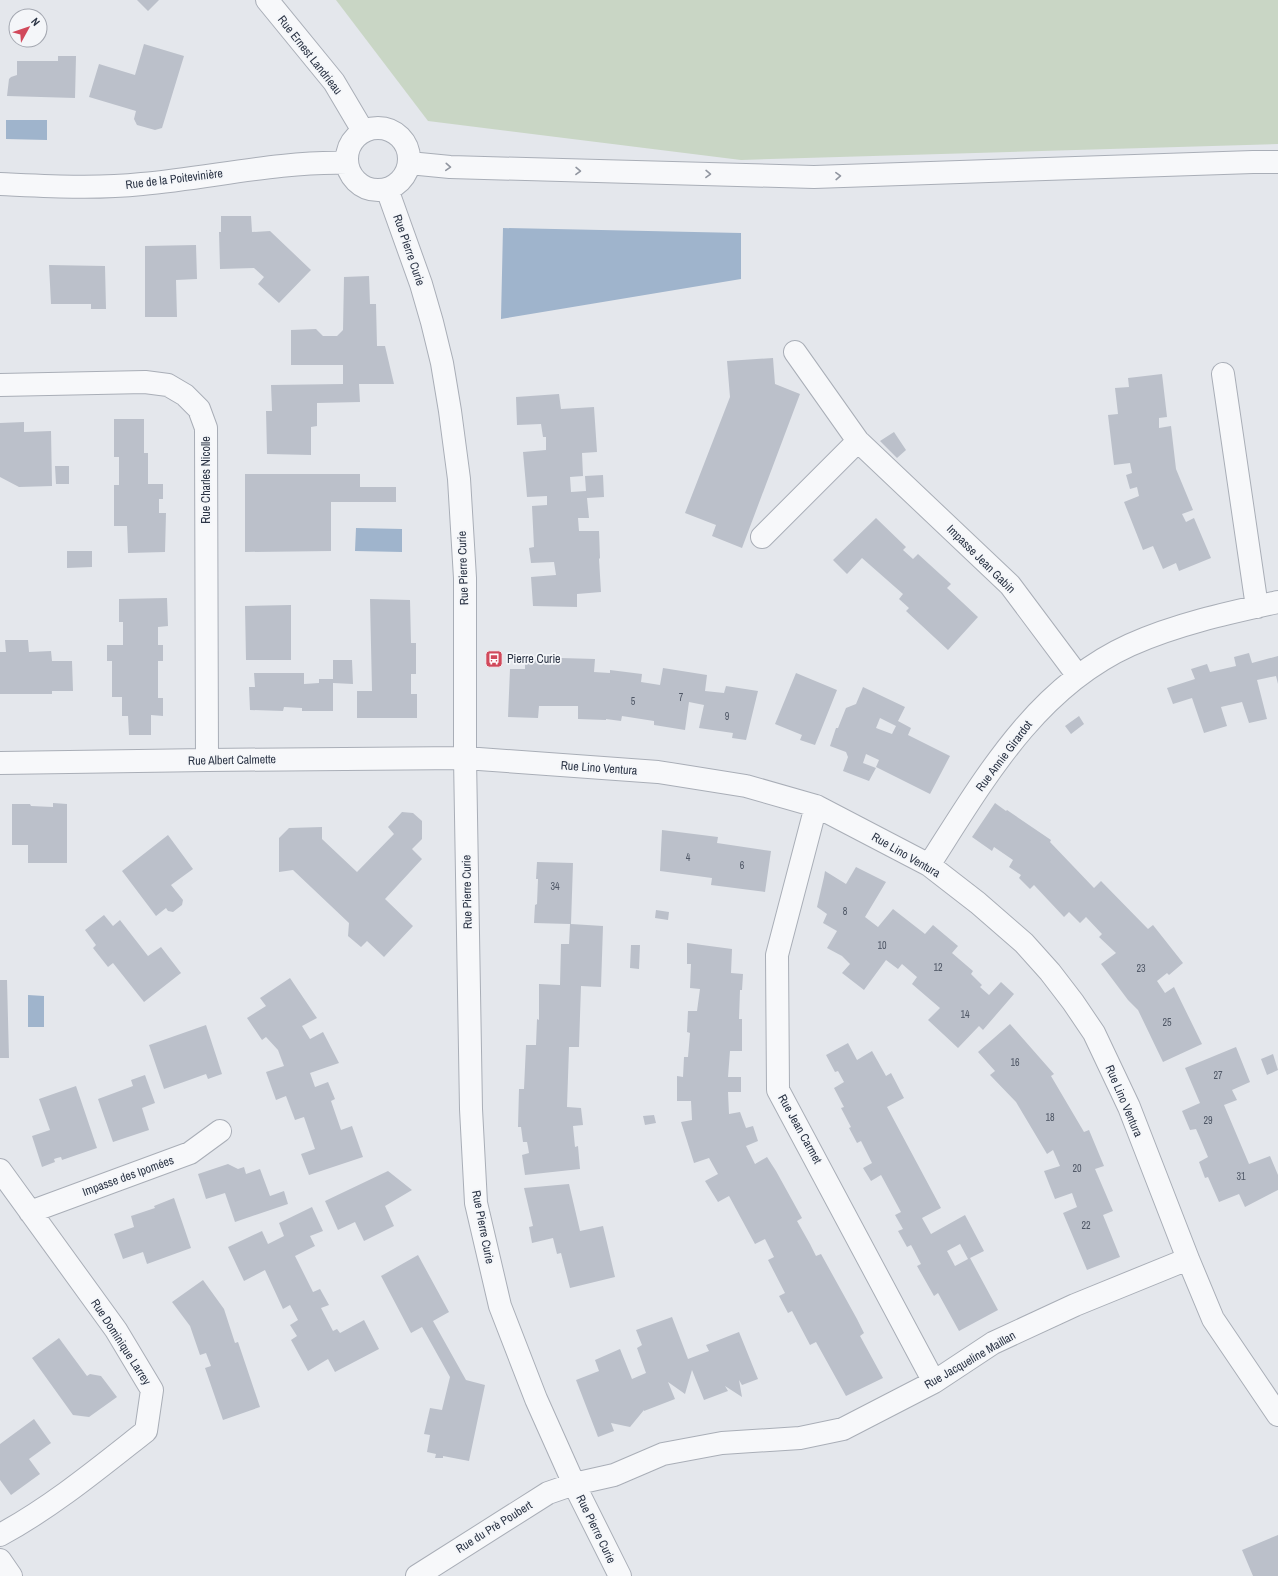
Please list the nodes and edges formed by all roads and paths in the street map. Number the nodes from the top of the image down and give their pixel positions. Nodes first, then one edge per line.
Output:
1 (267, 0) edge
2 (363, 131) junction
3 (1278, 162) edge
4 (347, 163) junction
5 (409, 163) junction
6 (0, 184) edge
7 (387, 189) junction
8 (795, 352) dead end
9 (1223, 374) dead end
10 (0, 385) edge
11 (858, 441) junction
12 (762, 537) dead end
13 (1278, 602) edge
14 (1257, 607) junction
15 (1078, 676) junction
16 (465, 758) junction
17 (208, 760) junction
18 (0, 763) edge
19 (816, 806) junction
20 (929, 865) junction
21 (220, 1131) dead end
22 (0, 1170) edge
23 (30, 1212) junction
24 (1188, 1259) junction
25 (934, 1382) junction
26 (1278, 1415) edge
27 (574, 1484) junction
28 (0, 1535) edge
29 (0, 1560) edge
30 (11, 1576) edge
31 (417, 1576) edge
32 (620, 1576) edge

1 - 2 street, Rue Ernest Landrieau
2 - 4 street
2 - 5 street
5 -> 3 street
4 - 6 street, Rue de la Poitevinière
4 - 7 street
5 - 7 street
7 - 16 street, Rue Pierre Curie
8 - 11 street, Impasse Jean Gabin
9 - 14 street
10 - 17 street, Rue Charles Nicolle
11 - 12 street
11 - 15 street, Impasse Jean Gabin
13 - 14 street, Rue Annie Girardot
14 - 15 street, Rue Annie Girardot
15 - 20 street, Rue Annie Girardot
16 - 17 street, Rue Albert Calmette
16 - 19 street, Rue Lino Ventura
16 - 27 street, Rue Pierre Curie
17 - 18 street, Rue Albert Calmette
19 - 20 street, Rue Lino Ventura
19 - 25 street, Rue Jean Carmet
20 - 24 street, Rue Lino Ventura
21 - 23 street, Impasse des Ipomées
22 - 23 street, Rue Dominique Larrey
23 - 28 street, Rue Dominique Larrey
24 - 25 street, Rue Jacqueline Maillan
24 - 26 street
25 - 27 street, Rue Jacqueline Maillan
27 - 31 street, Rue du Prè Poubert
27 - 32 street, Rue Pierre Curie
29 - 30 street

